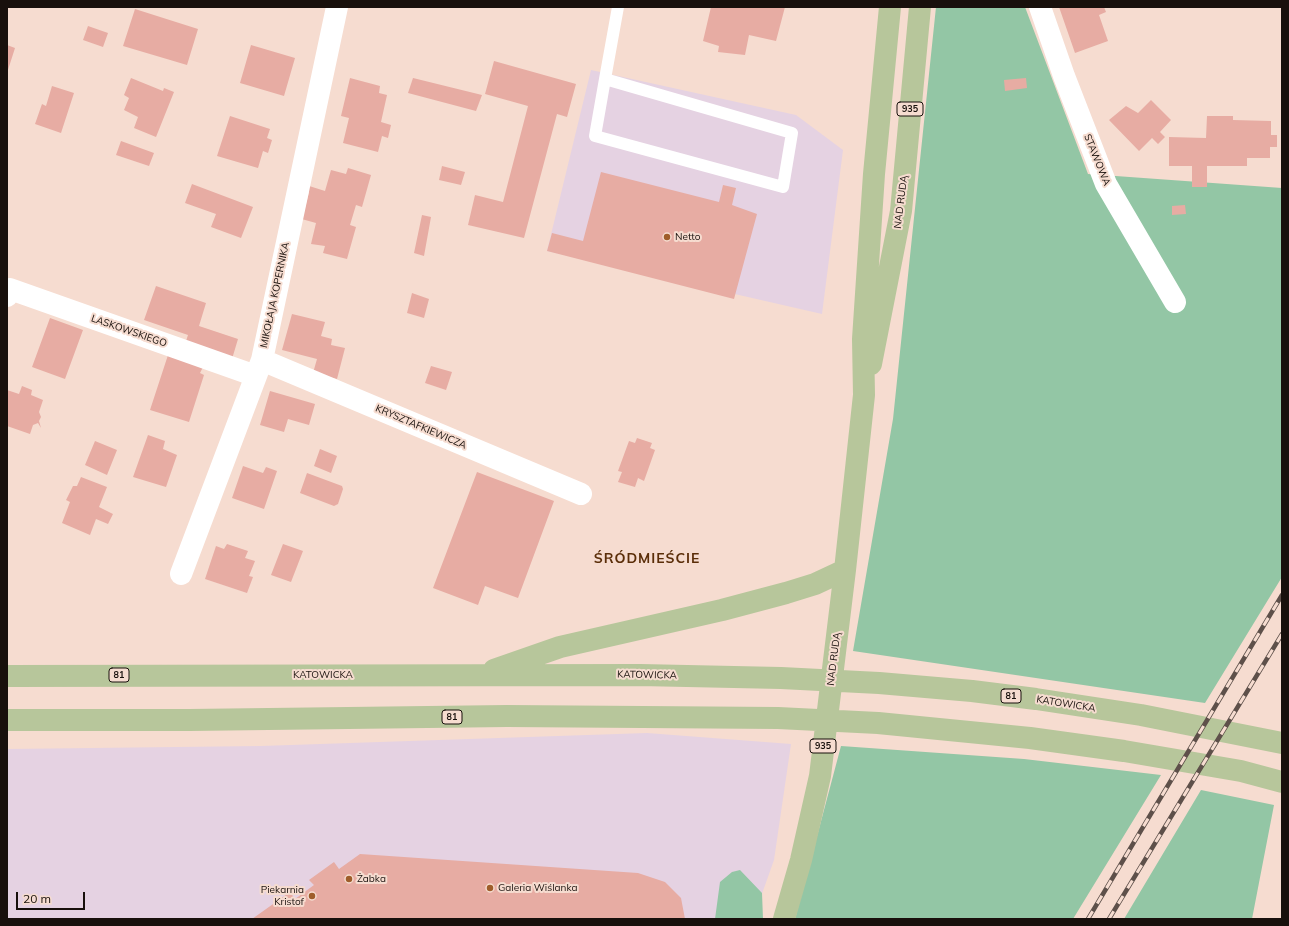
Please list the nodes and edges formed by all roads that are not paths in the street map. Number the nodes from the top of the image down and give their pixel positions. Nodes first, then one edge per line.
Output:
1 (337, 7) edge
2 (618, 7) edge
3 (890, 7) edge
4 (920, 7) edge
5 (1040, 7) edge
6 (605, 79) junction
7 (7, 296) edge
8 (1175, 302) dead end
9 (259, 368) junction
10 (864, 395) junction
11 (581, 494) dead end
12 (845, 570) junction
13 (181, 574) dead end
14 (478, 675) junction
15 (7, 676) edge
16 (7, 720) edge
17 (1282, 743) edge
18 (1282, 782) edge
19 (784, 919) edge

1 - 9 street, MIKOŁAJA KOPERNIKA
2 - 6 lane
3 - 10 main road, NAD RUDĄ / 935
4 - 10 main road, NAD RUDĄ / 935
5 - 8 street, STAWOWA
6 - 6 lane
7 - 9 street, LASKOWSKIEGO
9 - 11 street, KRYSZTAFKIEWICZA
9 - 13 street, MIKOŁAJA KOPERNIKA
10 - 12 main road, NAD RUDĄ / 935
12 - 14 main road
12 - 19 main road, NAD RUDĄ / 935
14 - 15 main road, KATOWICKA / 81
14 - 17 main road, KATOWICKA / 81
16 - 18 main road, 81

